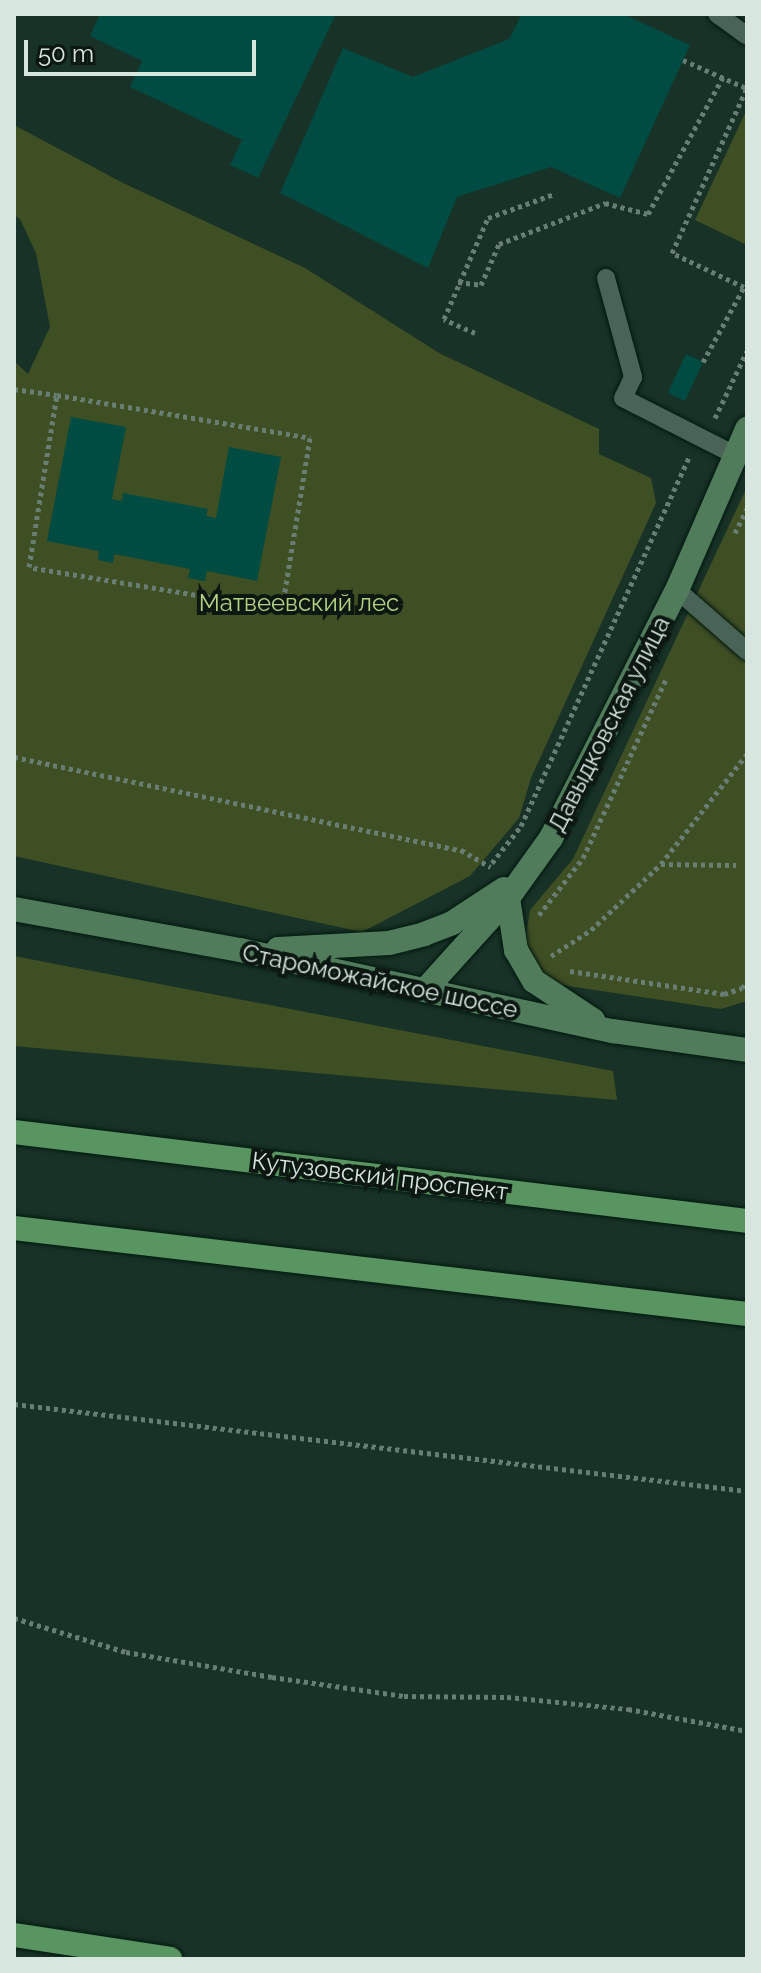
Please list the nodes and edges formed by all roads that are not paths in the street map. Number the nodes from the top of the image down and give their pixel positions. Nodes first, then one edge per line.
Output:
1 (717, 14) edge
2 (747, 36) edge
3 (606, 278) dead end
4 (747, 429) edge
5 (735, 455) junction
6 (677, 590) junction
7 (747, 651) edge
8 (530, 872) junction
9 (508, 898) junction
10 (14, 909) edge
11 (240, 950) junction
12 (425, 990) junction
13 (613, 1031) junction
14 (747, 1050) edge
15 (14, 1132) edge
16 (747, 1221) edge
17 (14, 1228) edge
18 (747, 1314) edge
19 (14, 1935) edge
20 (170, 1959) edge

1 - 2 lane
3 - 5 lane
4 - 5 street, Давыдковская улица
5 - 6 street, Давыдковская улица
6 - 7 lane
6 - 8 street, Давыдковская улица
8 - 9 street, Давыдковская улица
8 - 11 street
9 - 12 street, Давыдковская улица
9 - 13 street
10 - 11 street, Староможайское шоссе
11 - 12 street, Староможайское шоссе
12 - 13 street, Староможайское шоссе
13 - 14 street, Староможайское шоссе
15 - 16 main road, Кутузовский проспект
17 - 18 main road
19 - 20 main road

